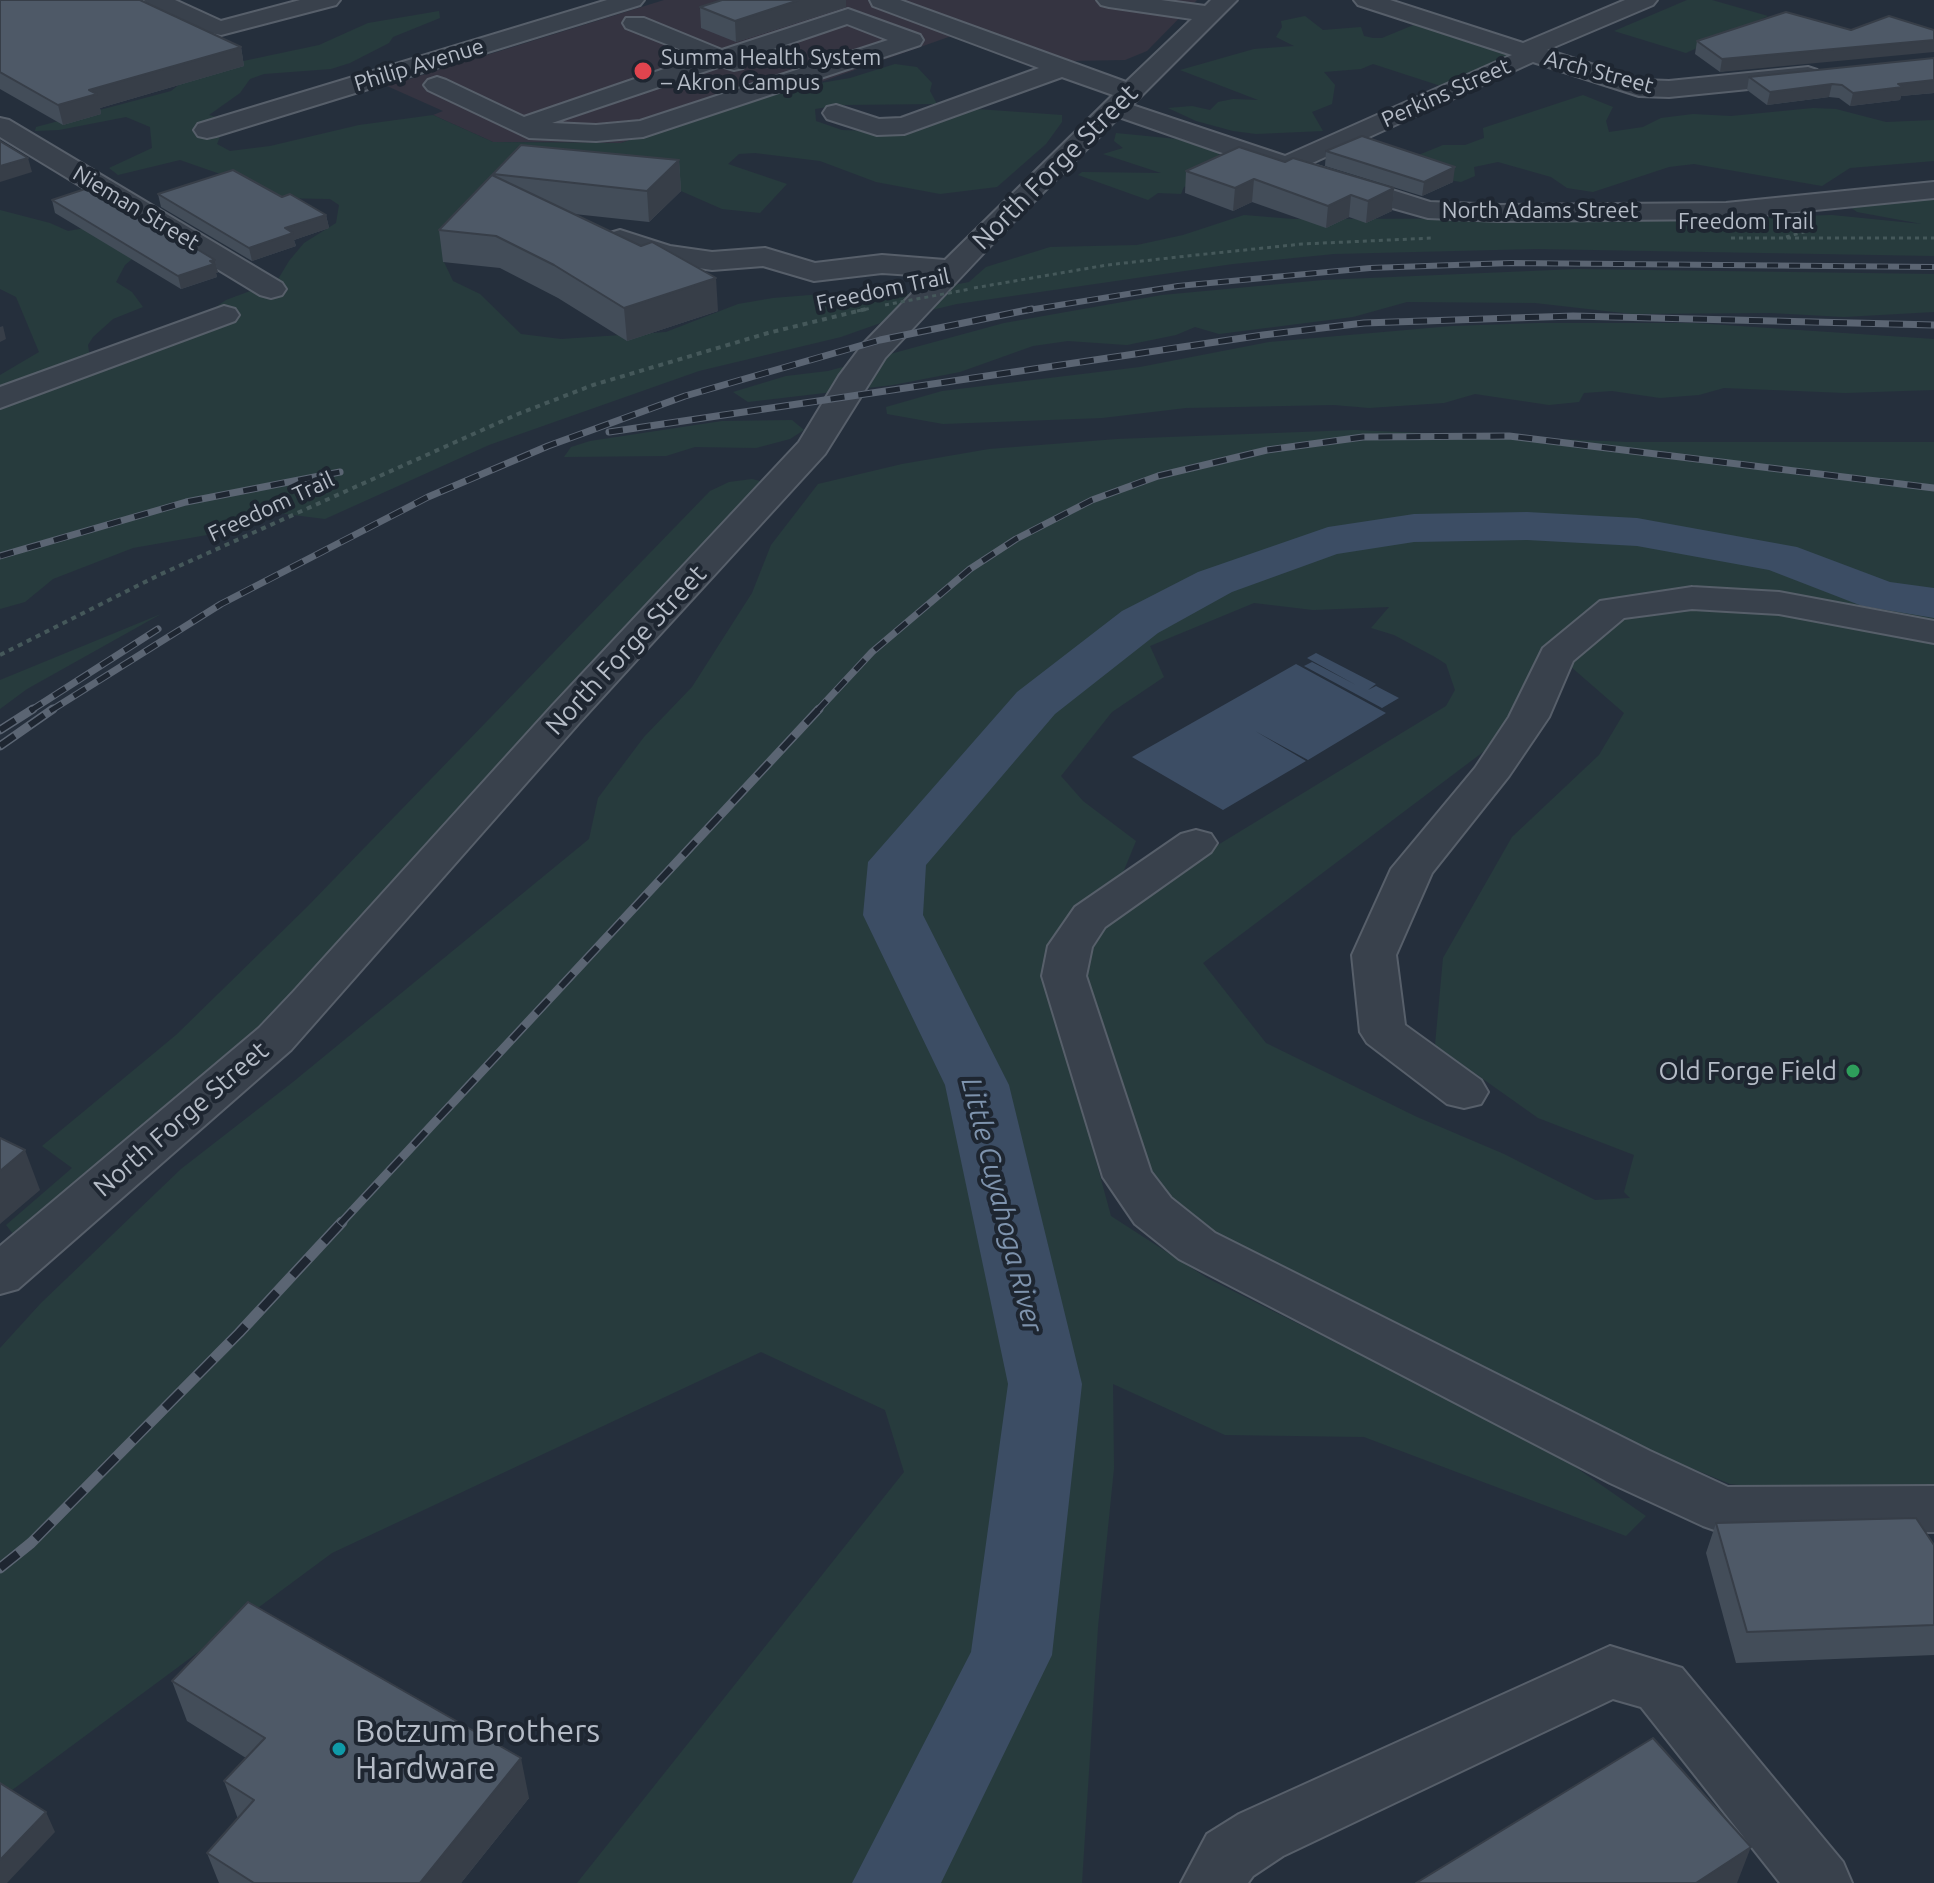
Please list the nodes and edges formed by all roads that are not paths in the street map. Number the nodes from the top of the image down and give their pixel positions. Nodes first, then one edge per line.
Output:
1 (156, 0) edge
2 (328, 0) edge
3 (1109, 0) edge
4 (1366, 0) edge
5 (1419, 0) edge
6 (1645, 0) edge
7 (885, 2) edge
8 (1218, 7) edge
9 (1394, 9) junction
10 (634, 12) edge
11 (848, 16) junction
12 (949, 26) junction
13 (911, 40) junction
14 (1528, 52) junction
15 (721, 58) junction
16 (1166, 58) junction
17 (1056, 67) junction
18 (1825, 73) edge
19 (781, 83) junction
20 (437, 85) dead end
21 (1122, 100) junction
22 (836, 113) dead end
23 (518, 125) junction
24 (0, 126) edge
25 (207, 130) dead end
26 (1288, 164) junction
27 (1934, 190) edge
28 (589, 229) edge
29 (961, 279) junction
30 (271, 289) dead end
31 (224, 315) dead end
32 (0, 398) edge
33 (1934, 632) edge
34 (1196, 843) dead end
35 (1464, 1092) dead end
36 (0, 1275) edge
37 (1934, 1509) edge
38 (1213, 1883) edge
39 (1820, 1883) edge

1 - 2 street
3 - 8 street
4 - 9 street, Arch Street
5 - 9 street
6 - 14 street, Perkins Street
7 - 11 street
7 - 12 street, North Adams Street
8 - 16 street, North Forge Street
9 - 14 street, Arch Street
10 - 15 street
10 - 25 street, Philip Avenue
11 - 13 street
11 - 15 street
12 - 13 street
12 - 17 street, North Adams Street
13 - 19 street
14 - 18 street, Arch Street
14 - 26 street, Perkins Street
15 - 19 street
15 - 23 street
16 - 17 street
16 - 21 street, North Forge Street
17 - 21 street, North Adams Street
17 - 22 street
19 - 23 street
20 - 23 street
21 - 26 street, North Adams Street
21 - 29 street, North Forge Street
24 - 30 street, Nieman Street
26 - 27 street, North Adams Street
28 - 29 street
29 - 36 street, North Forge Street
31 - 32 street
33 - 35 street
34 - 37 street
38 - 39 street

